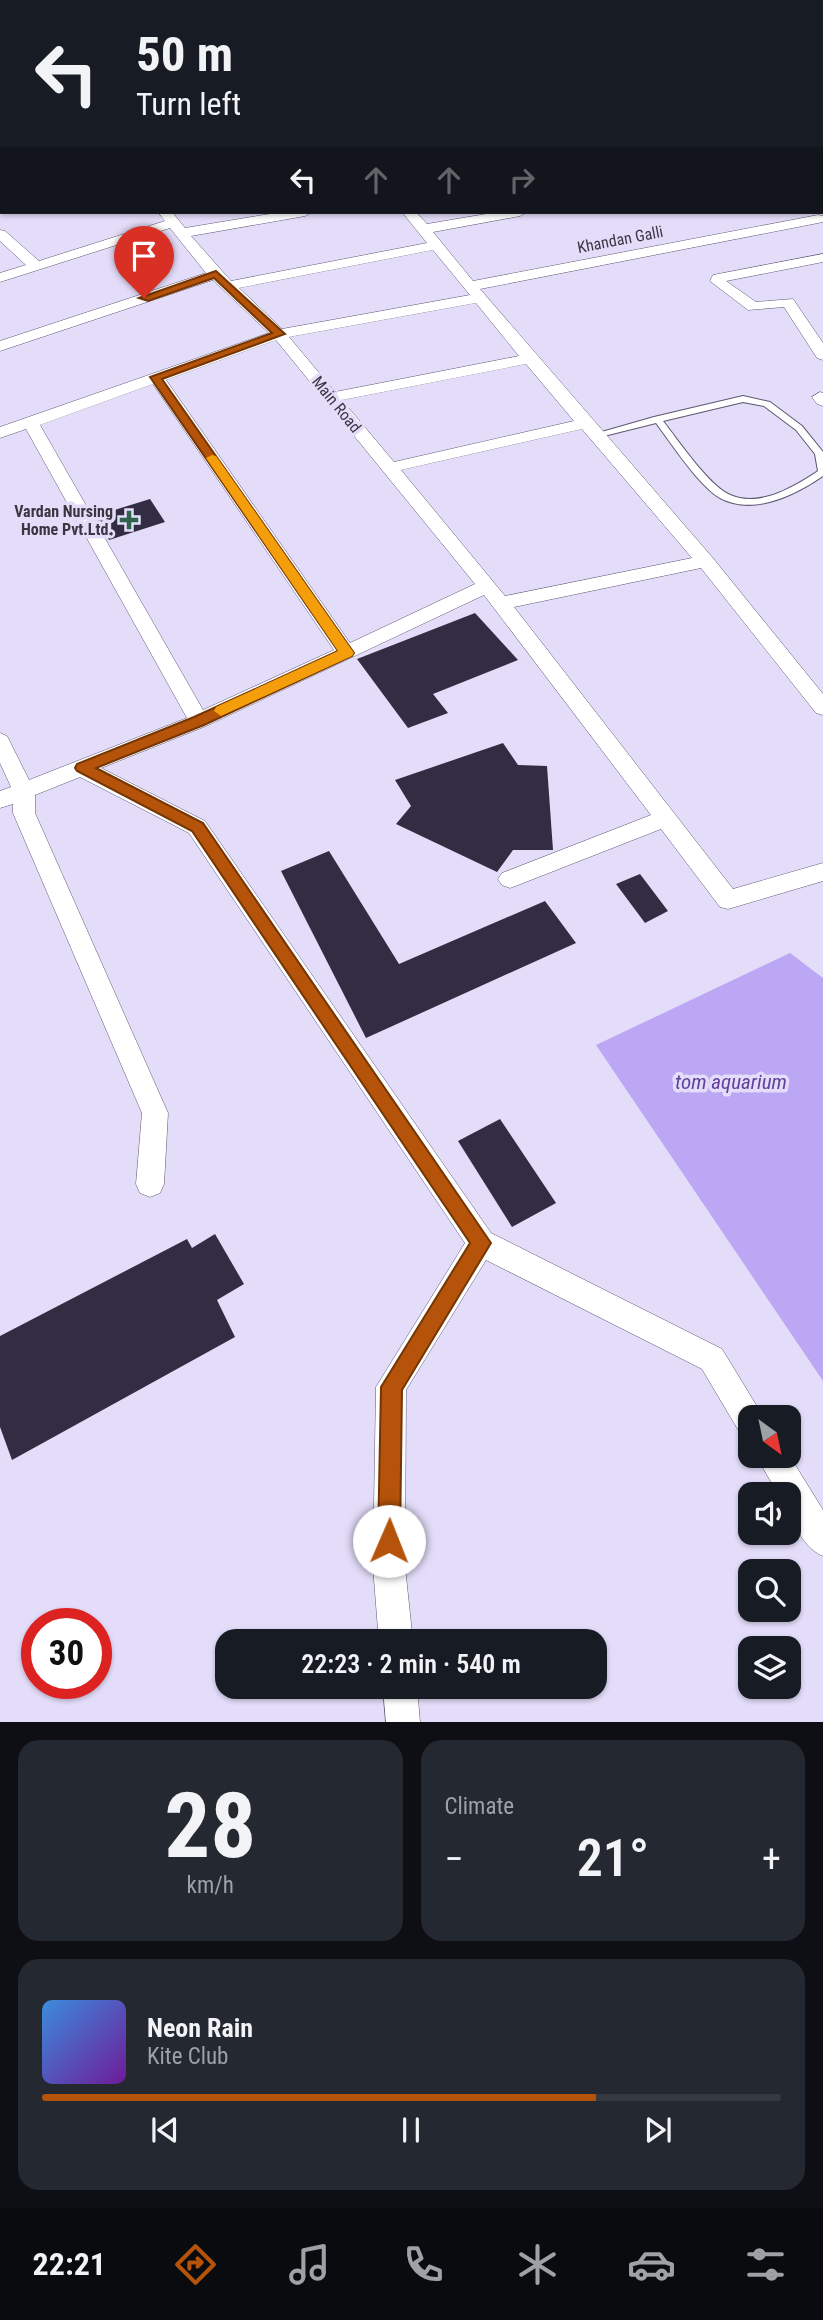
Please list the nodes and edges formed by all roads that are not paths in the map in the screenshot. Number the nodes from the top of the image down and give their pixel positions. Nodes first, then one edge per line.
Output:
1 (279, 214) edge
2 (411, 214) edge
3 (509, 214) edge
4 (817, 218) edge
5 (174, 222) edge
6 (424, 229) junction
7 (0, 234) edge
8 (436, 245) junction
9 (823, 258) edge
10 (36, 266) junction
11 (0, 278) edge
12 (222, 280) junction
13 (475, 292) junction
14 (279, 334) junction
15 (0, 346) edge
16 (823, 355) edge
17 (530, 359) junction
18 (156, 377) junction
19 (332, 397) junction
20 (657, 419) junction
21 (30, 422) junction
22 (591, 429) junction
23 (0, 433) edge
24 (389, 468) junction
25 (823, 472) edge
26 (705, 561) junction
27 (494, 595) junction
28 (347, 653) junction
29 (823, 708) edge
30 (199, 721) junction
31 (0, 741) edge
32 (82, 768) junction
33 (23, 791) junction
34 (0, 800) edge
35 (667, 818) junction
36 (823, 872) edge
37 (510, 879) dead end
38 (150, 1184) dead end
39 (481, 1243) junction
40 (740, 1405) edge
41 (779, 1468) edge
42 (823, 1540) edge
43 (395, 1629) edge
44 (401, 1699) edge
45 (403, 1721) edge

1 - 5 street
2 - 6 street
3 - 6 street
4 - 13 street, Khandan Galli
5 - 10 street
5 - 12 street, Main Road
6 - 8 street
7 - 10 street
8 - 12 street
8 - 13 street
9 - 16 street
10 - 11 street
12 - 14 street, Main Road
12 - 15 street
13 - 14 street, Khandan Galli
13 - 17 street
14 - 18 street, Khandan Galli
14 - 19 street, Main Road
17 - 19 street
17 - 22 street
18 - 21 street, Khandan Galli
18 - 28 street
19 - 24 street, Main Road
20 - 22 lane
20 - 25 lane
20 - 25 lane
21 - 23 street, Khandan Galli
21 - 30 street
22 - 24 street
22 - 26 street
24 - 27 street, Main Road
26 - 27 street
26 - 29 street
27 - 28 street
27 - 35 street, Main Road
28 - 30 street
30 - 32 street
31 - 33 street
32 - 33 street
32 - 39 street
33 - 34 street
33 - 38 street
35 - 36 street, Main Road
35 - 37 street
39 - 40 street
39 - 43 street
41 - 42 street
44 - 45 street

